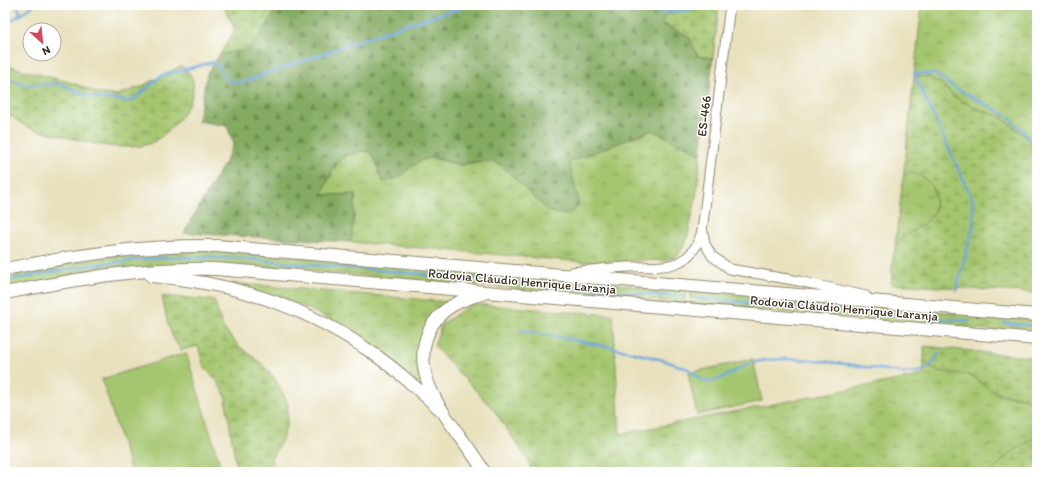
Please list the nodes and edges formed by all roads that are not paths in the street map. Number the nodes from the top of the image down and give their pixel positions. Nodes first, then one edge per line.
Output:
1 (730, 5) edge
2 (702, 231) junction
3 (5, 269) edge
4 (549, 274) junction
5 (68, 281) junction
6 (491, 292) junction
7 (5, 293) edge
8 (891, 303) junction
9 (1037, 315) edge
10 (1037, 339) edge
11 (442, 411) junction
12 (484, 472) edge

1 - 2 street, ES-466
2 - 4 street, ES-466
2 - 8 street, ES-466
3 - 4 main road, Rodovia Cláudio Henrique Laranja
4 - 8 main road, Rodovia Cláudio Henrique Laranja
5 - 6 main road, Rodovia Cláudio Henrique Laranja
5 - 7 main road, Rodovia Cláudio Henrique Laranja
5 - 11 main road
6 - 10 main road, Rodovia Cláudio Henrique Laranja
6 - 11 main road
8 - 9 main road, Rodovia Cláudio Henrique Laranja
11 - 12 main road

